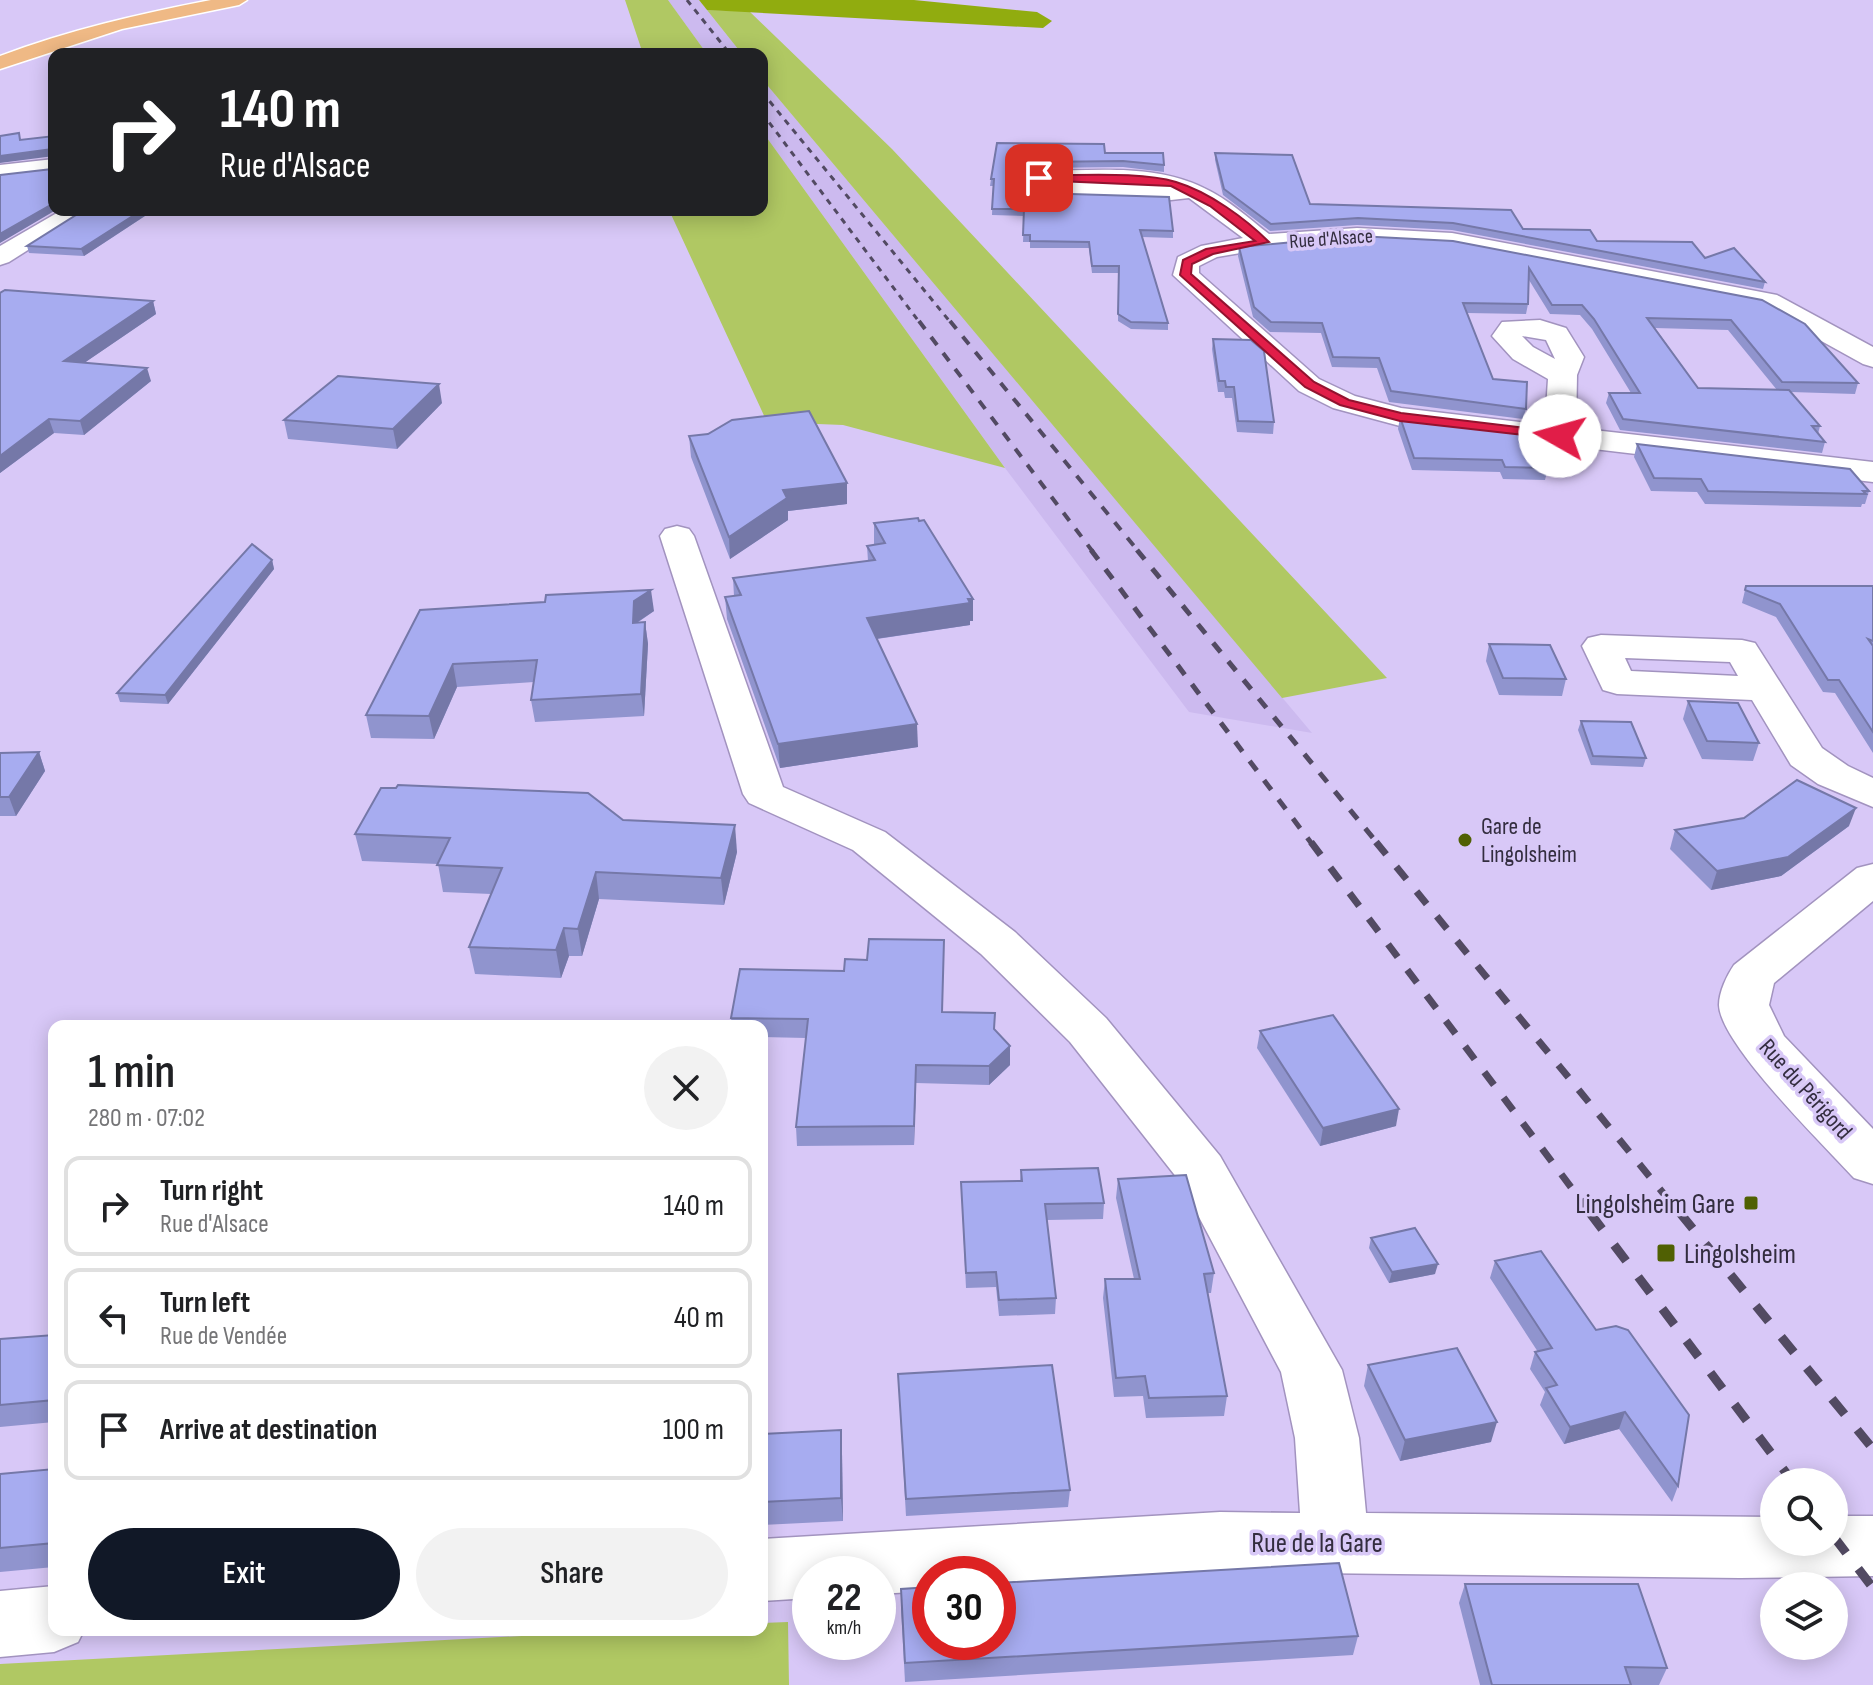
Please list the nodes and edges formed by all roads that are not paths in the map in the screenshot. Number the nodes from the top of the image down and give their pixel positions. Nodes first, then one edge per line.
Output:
1 (239, 0) edge
2 (0, 63) edge
3 (48, 167) edge
4 (0, 172) edge
5 (1193, 191) junction
6 (69, 216) edge
7 (1264, 242) junction
8 (0, 257) edge
9 (1873, 358) edge
10 (1563, 375) dead end
11 (1560, 436) junction
12 (1873, 472) edge
13 (677, 536) dead end
14 (1763, 689) dead end
15 (1873, 794) edge
16 (1873, 878) edge
17 (1873, 1164) edge
18 (1335, 1542) junction
19 (1873, 1546) edge
20 (768, 1570) edge
21 (48, 1620) edge
22 (0, 1624) edge

1 - 2 main road
3 - 4 street
5 - 5 street
5 - 7 street
6 - 8 street
7 - 9 street, Rue d'Alsace
7 - 11 street, Rue d'Alsace
10 - 11 street
11 - 12 street, Rue d'Alsace
13 - 18 street
14 - 15 street
16 - 17 street, Rue du Périgord
18 - 19 street, Rue de la Gare
18 - 20 street, Rue de la Gare
21 - 22 street

